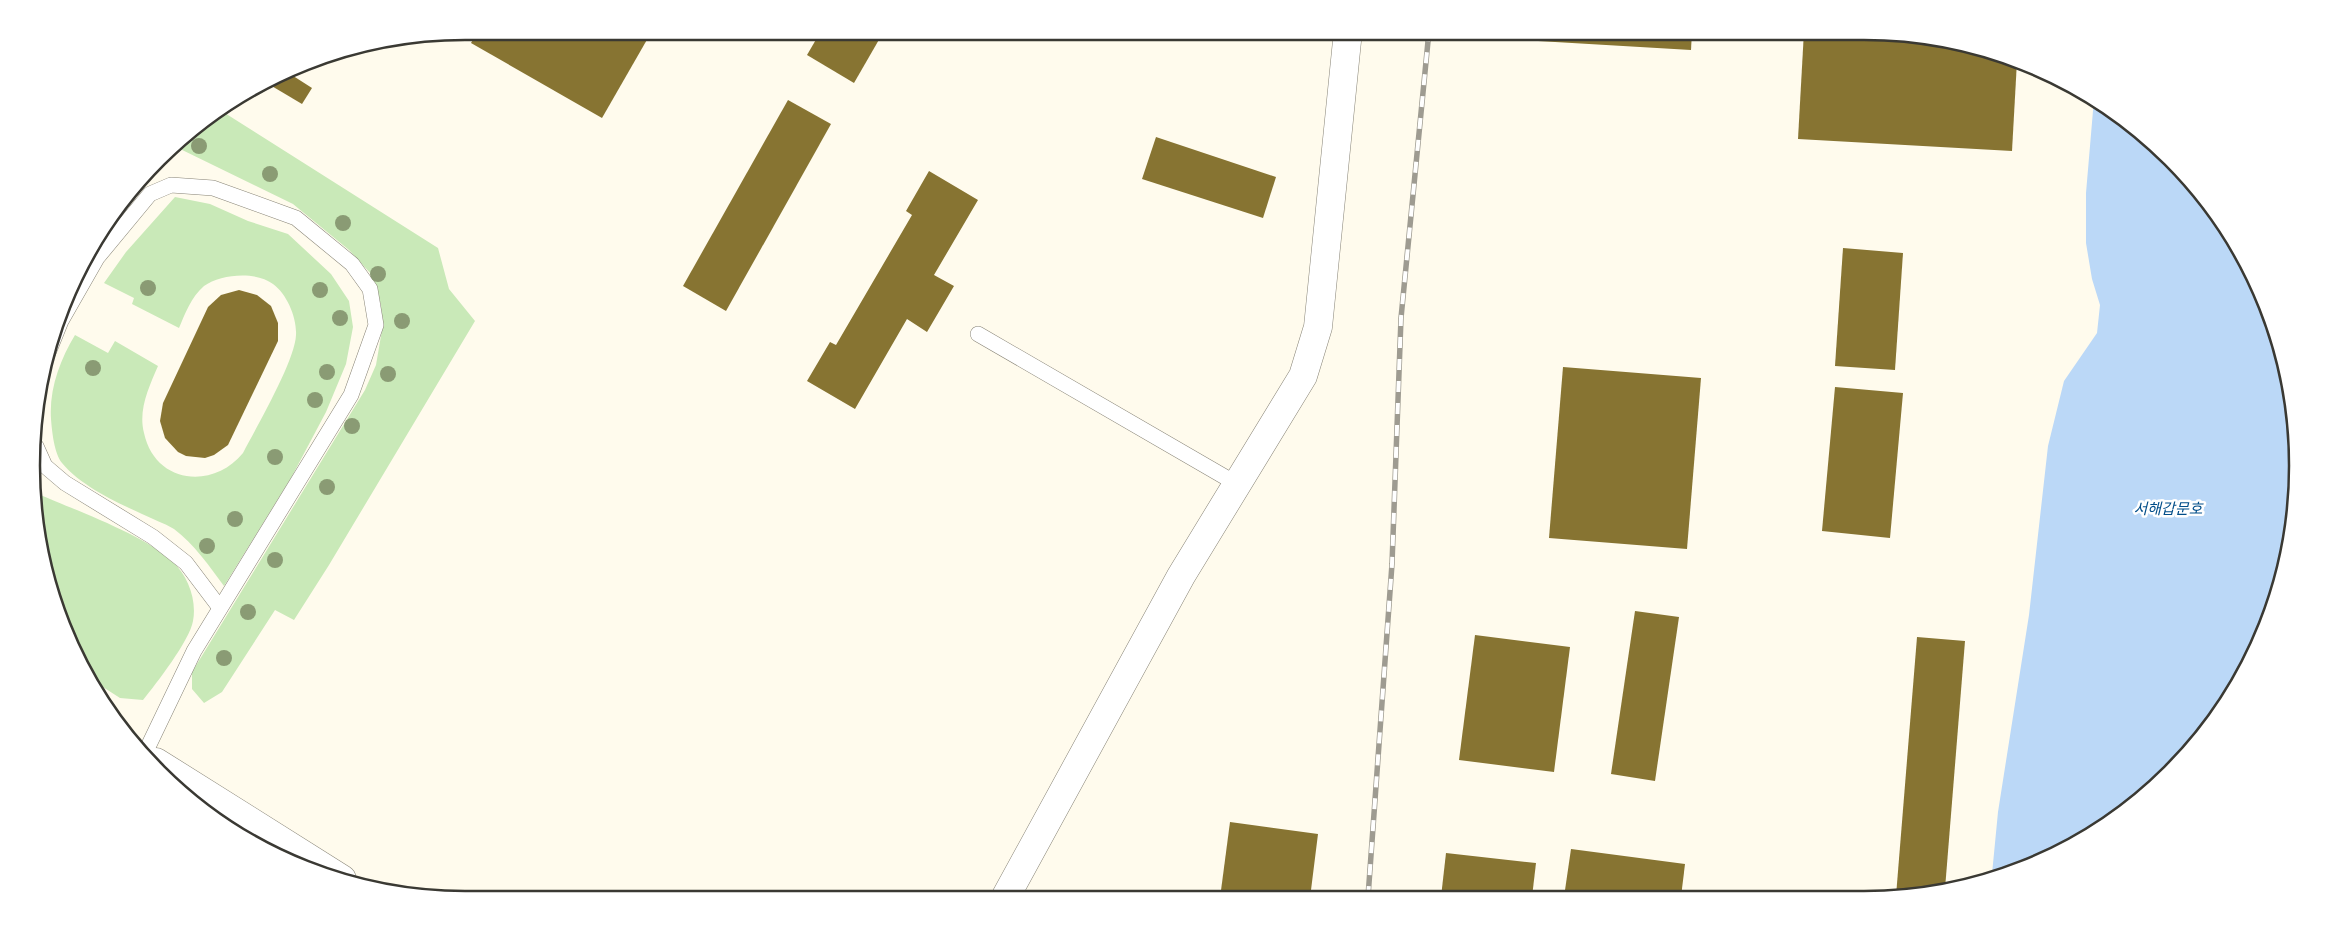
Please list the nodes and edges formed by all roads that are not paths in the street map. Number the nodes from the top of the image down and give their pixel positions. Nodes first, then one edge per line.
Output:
1 (1347, 40) edge
2 (75, 296) edge
3 (978, 334) dead end
4 (40, 456) edge
5 (1237, 484) junction
6 (220, 608) junction
7 (148, 748) edge
8 (170, 771) edge
9 (319, 865) edge
10 (1009, 891) edge

1 - 5 street
2 - 6 lane
3 - 5 lane
4 - 6 lane
5 - 10 street
6 - 7 lane
8 - 9 street

